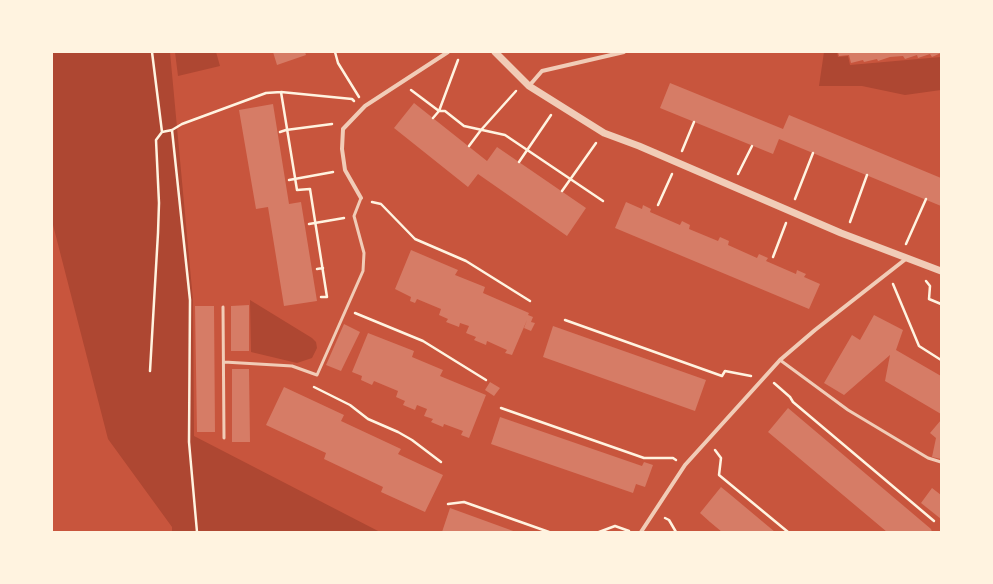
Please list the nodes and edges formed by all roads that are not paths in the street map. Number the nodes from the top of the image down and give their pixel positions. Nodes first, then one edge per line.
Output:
1 (448, 52) edge
2 (495, 52) edge
3 (624, 52) edge
4 (527, 84) junction
5 (360, 198) joint
6 (904, 256) junction
7 (941, 271) edge
8 (223, 307) dead end
9 (780, 360) junction
10 (224, 362) junction
11 (224, 438) dead end
12 (941, 462) edge
13 (641, 532) edge

1 - 5 street
2 - 4 street
3 - 4 street
4 - 6 street
5 - 10 lane
6 - 7 street
6 - 9 street
8 - 10 lane
9 - 12 lane
9 - 13 street
10 - 11 lane

